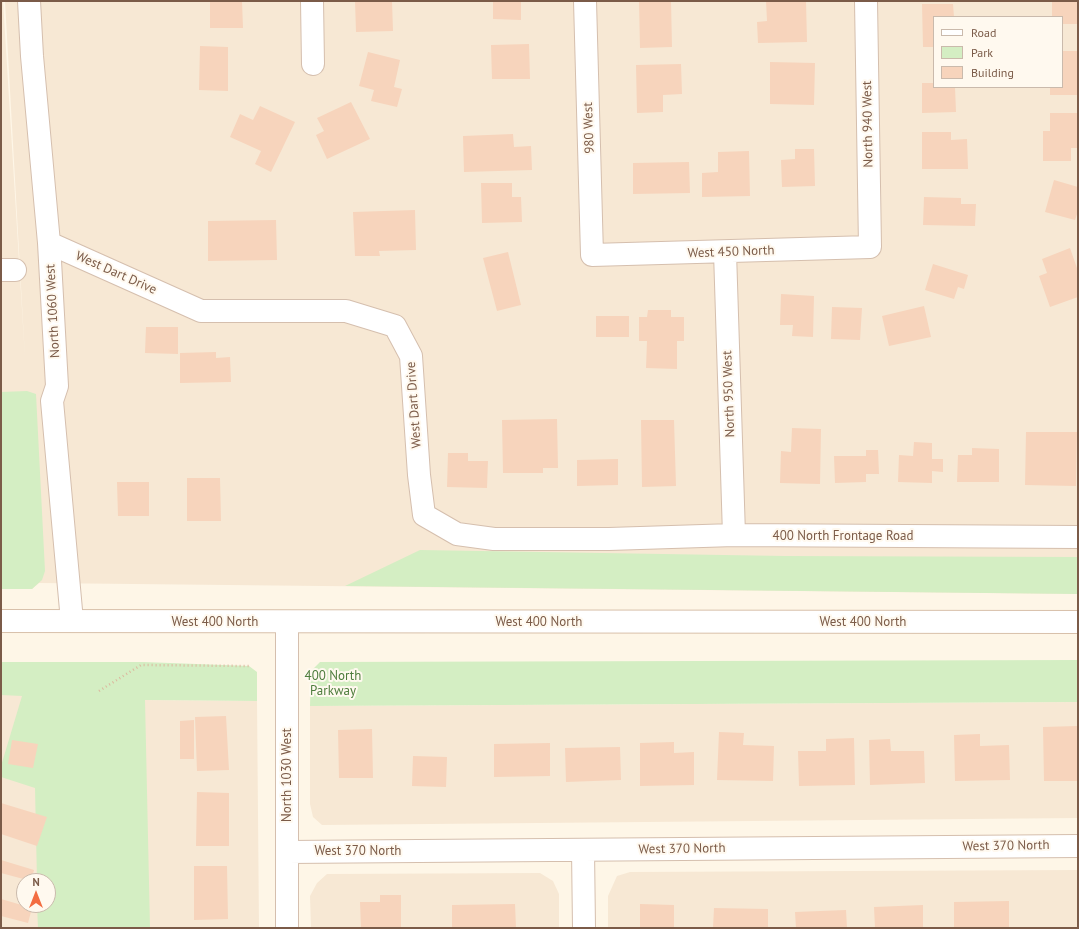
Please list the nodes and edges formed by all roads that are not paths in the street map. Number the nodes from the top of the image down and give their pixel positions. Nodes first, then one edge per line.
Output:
1 (29, 1) edge
2 (312, 1) edge
3 (585, 1) edge
4 (866, 1) edge
5 (313, 64) dead end
6 (49, 243) junction
7 (870, 247) joint
8 (725, 252) junction
9 (592, 255) joint
10 (734, 535) junction
11 (1078, 537) edge
12 (609, 539) joint
13 (1, 621) edge
14 (72, 621) junction
15 (287, 622) junction
16 (1078, 622) edge
17 (1078, 846) edge
18 (583, 850) junction
19 (287, 852) junction
20 (287, 928) edge
21 (584, 928) edge

1 - 6 street, North 1060 West
2 - 5 street
3 - 9 street, 980 West
4 - 7 street, North 940 West
6 - 12 street, West Dart Drive
6 - 14 street, North 1060 West
7 - 8 street, West 450 North
8 - 9 street, West 450 North
8 - 10 street, North 950 West
10 - 11 street, 400 North Frontage Road
10 - 12 street, 400 North Frontage Road
13 - 14 street, West 400 North
14 - 15 street, West 400 North
15 - 16 street, West 400 North
15 - 19 street, North 1030 West
17 - 18 street, West 370 North
18 - 19 street, West 370 North
18 - 21 street
19 - 20 street, North 1030 West

